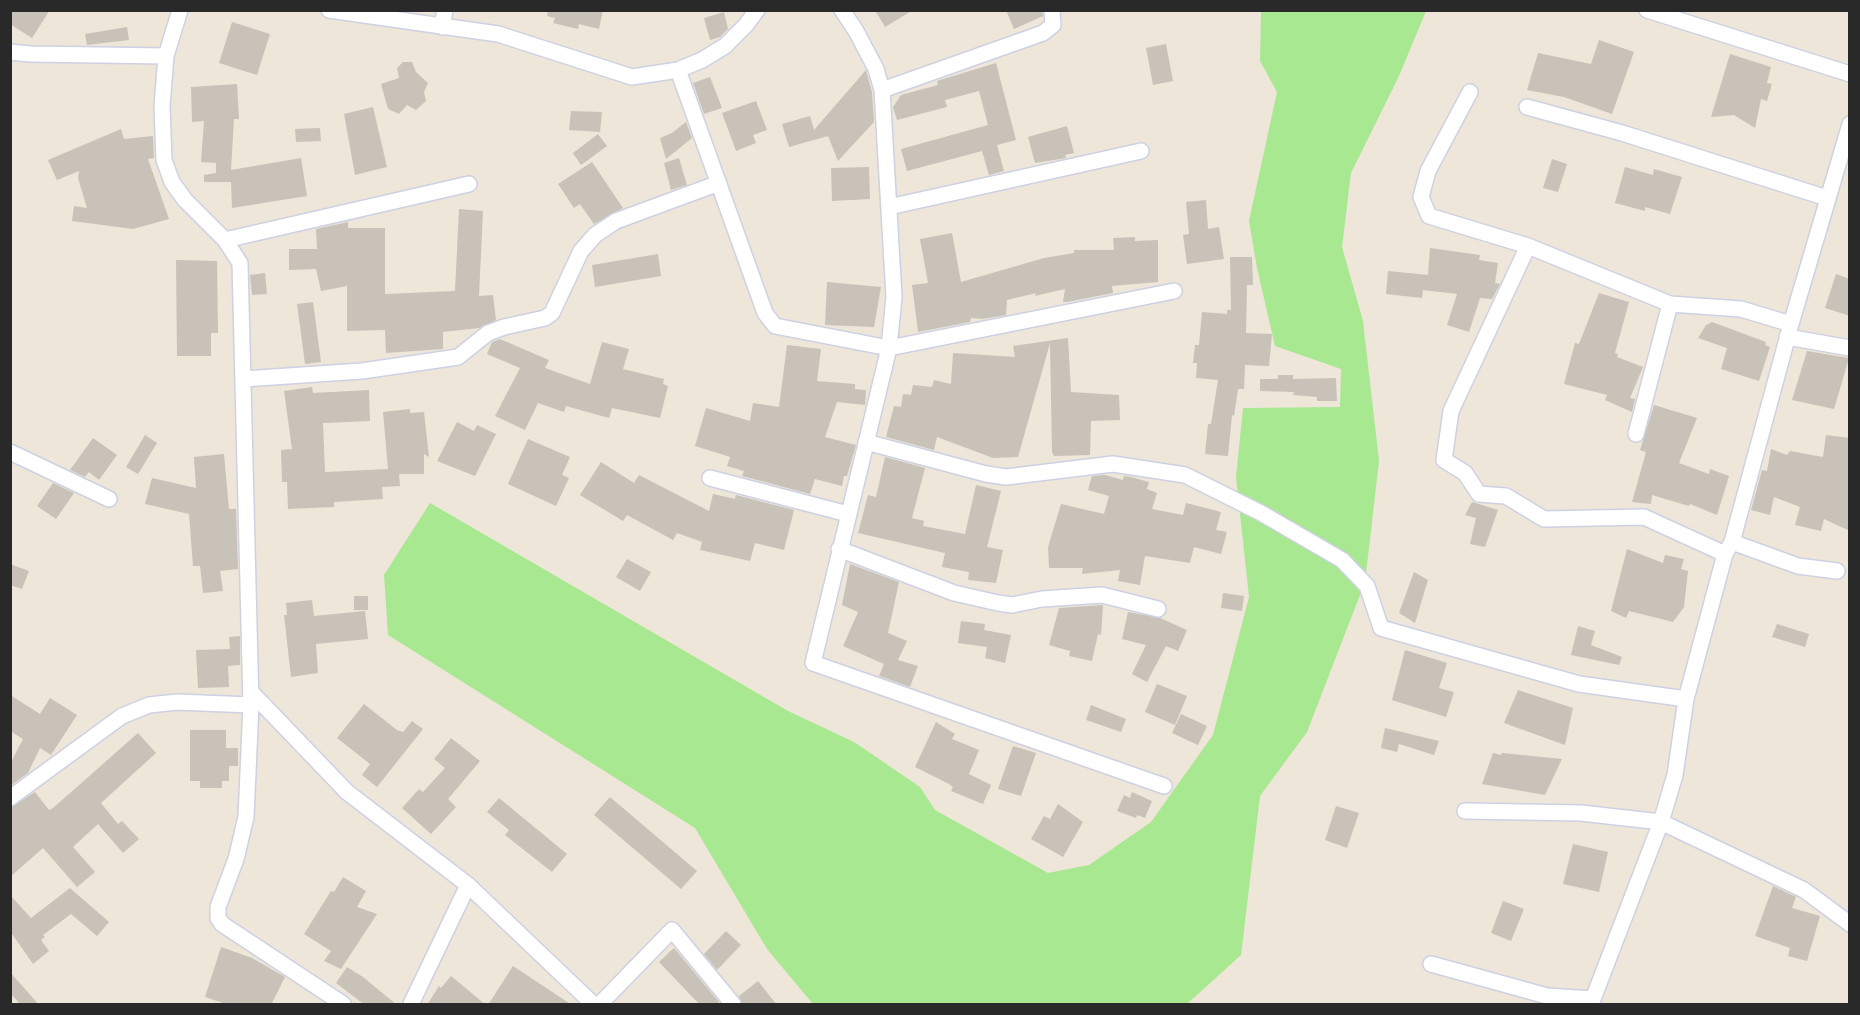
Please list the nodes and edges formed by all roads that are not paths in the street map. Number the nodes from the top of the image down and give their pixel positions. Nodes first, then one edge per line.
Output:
1 (180, 10) edge
2 (329, 10) edge
3 (445, 10) edge
4 (757, 10) edge
5 (1052, 10) edge
6 (1647, 10) edge
7 (843, 11) edge
8 (442, 27) junction
9 (10, 52) edge
10 (166, 56) junction
11 (678, 70) junction
12 (1850, 74) edge
13 (882, 90) junction
14 (1470, 92) dead end
15 (1527, 107) dead end
16 (1850, 124) edge
17 (1140, 151) dead end
18 (719, 183) junction
19 (469, 184) dead end
20 (1827, 198) junction
21 (888, 207) junction
22 (225, 240) junction
23 (1528, 246) junction
24 (1174, 291) dead end
25 (1670, 304) junction
26 (1789, 331) junction
27 (889, 348) junction
28 (1850, 348) edge
29 (243, 379) junction
30 (1636, 434) dead end
31 (866, 442) junction
32 (10, 452) edge
33 (710, 478) dead end
34 (109, 499) dead end
35 (848, 514) junction
36 (1728, 548) junction
37 (839, 549) junction
38 (1837, 571) dead end
39 (1158, 609) dead end
40 (251, 699) junction
41 (1686, 699) junction
42 (1164, 786) dead end
43 (10, 798) edge
44 (1465, 811) dead end
45 (1661, 822) junction
46 (468, 885) junction
47 (1850, 924) edge
48 (1431, 964) dead end
49 (343, 1005) edge
50 (411, 1005) edge
51 (593, 1005) edge
52 (600, 1005) edge
53 (733, 1005) edge

1 - 10 street
2 - 8 street
3 - 8 street
4 - 11 street
5 - 13 street
6 - 12 street
7 - 13 street
8 - 11 street
9 - 10 street
10 - 22 street
11 - 18 street
13 - 21 street
14 - 23 street
15 - 20 street
16 - 20 street
17 - 21 street
18 - 27 street
18 - 29 street
19 - 22 street
20 - 26 street
21 - 27 street
22 - 29 street
23 - 25 street
23 - 36 street
24 - 27 street
25 - 26 street
25 - 30 street
26 - 28 street
26 - 36 street
27 - 31 street
29 - 40 street
31 - 35 street
31 - 41 street
32 - 34 street
33 - 35 street
35 - 37 street
36 - 38 street
36 - 41 street
37 - 39 street
37 - 42 street
40 - 43 street
40 - 46 street
40 - 49 street
41 - 45 street
44 - 45 street
45 - 47 street
45 - 48 street
46 - 50 street
46 - 51 street
52 - 53 street

